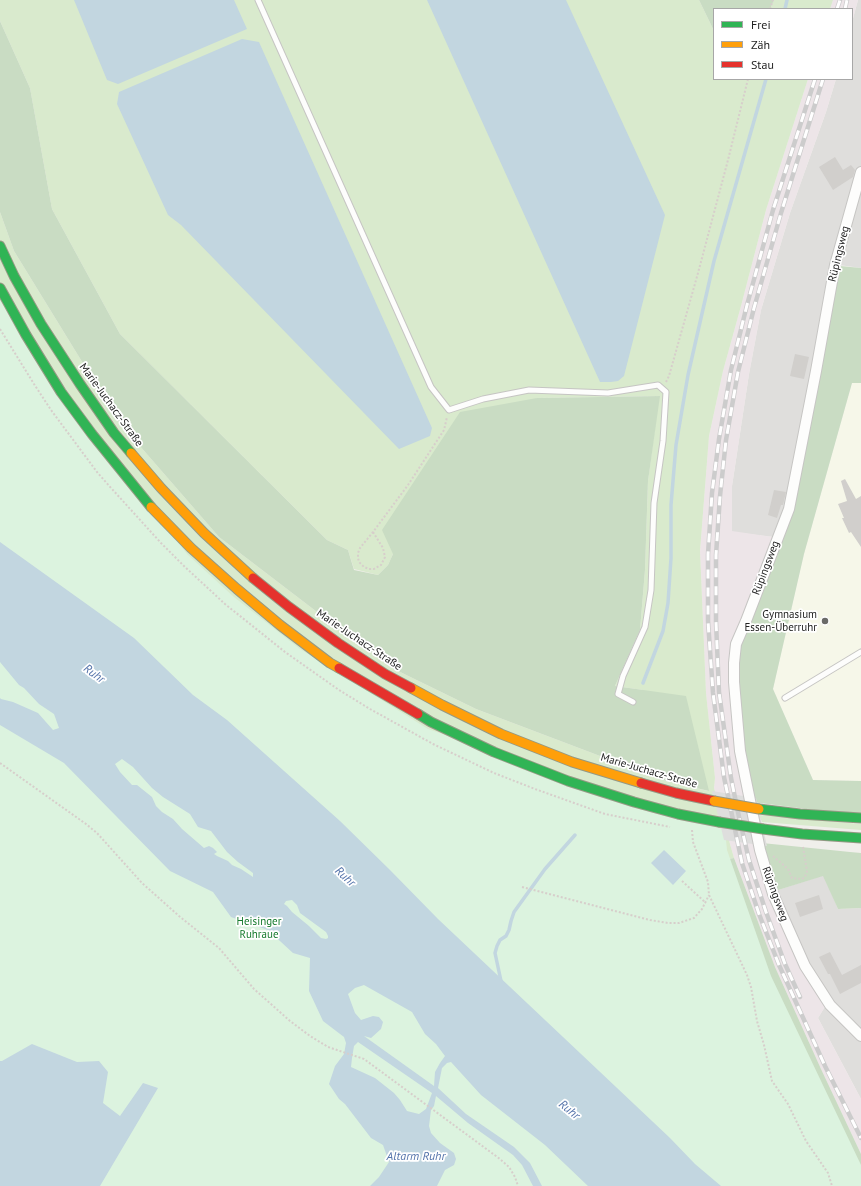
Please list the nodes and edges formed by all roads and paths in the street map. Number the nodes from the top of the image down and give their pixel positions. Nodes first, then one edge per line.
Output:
1 (258, 0) edge
2 (748, 80) edge
3 (861, 172) edge
4 (0, 246) edge
5 (0, 288) edge
6 (662, 388) junction
7 (449, 410) junction
8 (373, 532) junction
9 (861, 652) edge
10 (785, 698) dead end
11 (633, 702) dead end
12 (0, 763) edge
13 (861, 818) edge
14 (692, 830) dead end
15 (861, 838) edge
16 (803, 846) dead end
17 (760, 850) junction
18 (682, 881) dead end
19 (522, 887) dead end
20 (709, 895) junction
21 (706, 903) junction
22 (861, 1036) edge
23 (518, 1186) edge
24 (832, 1186) edge

1 - 7 lane
2 - 6 path
3 - 17 street, Rüpingsweg
4 - 13 main road, Marie-Juchacz-Straße, bridge
5 - 15 main road, bridge
6 - 7 lane
6 - 11 lane
7 - 8 path
8 - 8 path
9 - 10 lane
12 - 23 path
14 - 20 path
16 - 17 path
17 - 22 street, Rüpingsweg
18 - 21 path
19 - 21 path
20 - 21 path
20 - 24 path

